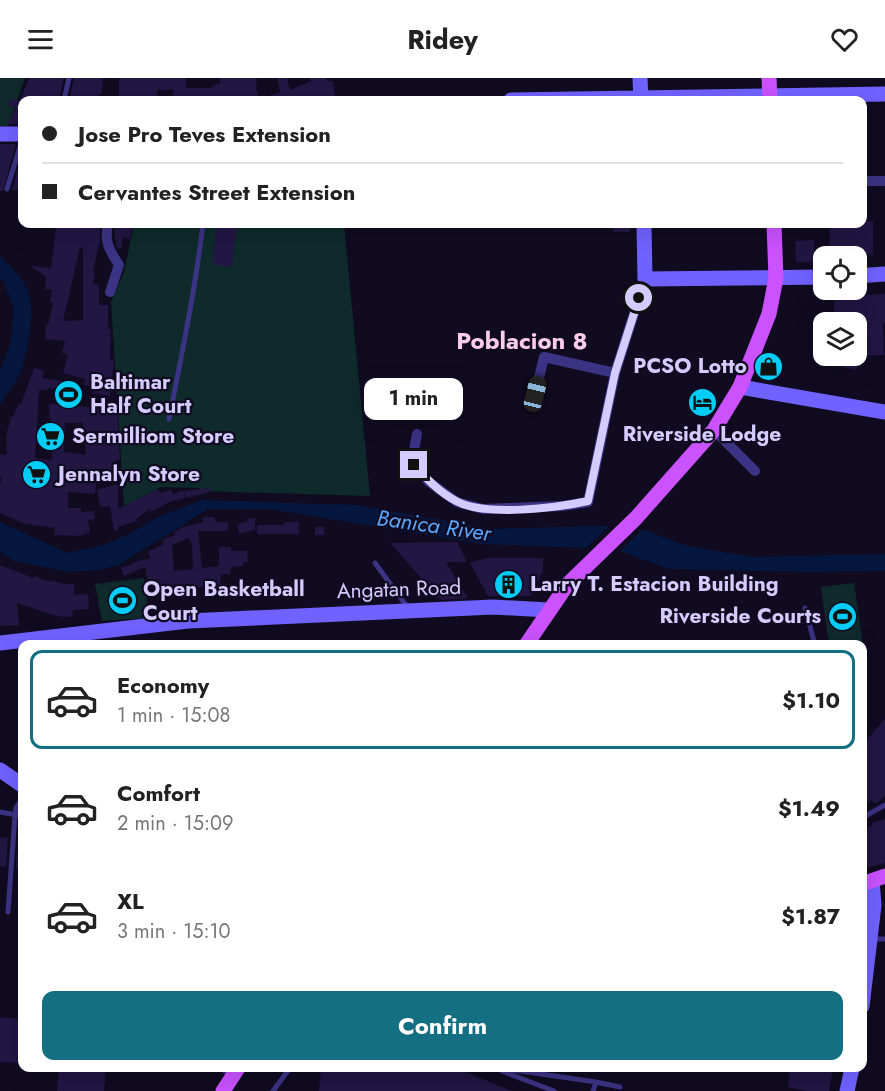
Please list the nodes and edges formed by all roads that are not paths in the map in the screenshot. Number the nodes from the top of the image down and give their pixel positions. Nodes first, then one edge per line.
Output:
1 (69, 78) edge
2 (640, 78) edge
3 (769, 78) edge
4 (885, 94) edge
5 (65, 96) edge
6 (641, 96) edge
7 (770, 96) edge
8 (828, 96) edge
9 (0, 134) edge
10 (18, 134) edge
11 (18, 153) edge
12 (867, 181) edge
13 (885, 181) edge
14 (7, 189) dead end
15 (108, 228) edge
16 (203, 228) edge
17 (644, 228) edge
18 (774, 228) edge
19 (885, 274) edge
20 (867, 275) edge
21 (813, 277) edge
22 (776, 278) junction
23 (645, 279) junction
24 (110, 292) dead end
25 (615, 373) junction
26 (740, 387) junction
27 (535, 394) dead end
28 (885, 411) edge
29 (169, 420) dead end
30 (714, 430) junction
31 (417, 434) dead end
32 (755, 471) dead end
33 (375, 562) dead end
34 (804, 608) dead end
35 (409, 609) junction
36 (548, 610) junction
37 (79, 639) edge
38 (59, 640) edge
39 (529, 640) edge
40 (814, 640) edge
41 (18, 642) edge
42 (0, 643) edge
43 (0, 770) edge
44 (18, 782) edge
45 (18, 805) edge
46 (885, 805) edge
47 (0, 812) edge
48 (15, 815) junction
49 (18, 815) edge
50 (867, 815) edge
51 (873, 880) edge
52 (8, 912) dead end
53 (878, 939) edge
54 (867, 985) edge
55 (230, 1072) edge
56 (287, 1072) edge
57 (508, 1072) edge
58 (526, 1072) edge
59 (851, 1072) edge
60 (596, 1082) junction
61 (620, 1087) dead end
62 (223, 1091) edge
63 (273, 1091) edge
64 (554, 1091) edge
65 (593, 1091) edge
66 (847, 1091) edge

1 - 5 lane
2 - 6 street
3 - 7 main road
4 - 8 street
9 - 10 street
11 - 14 lane
12 - 13 street
15 - 24 street
16 - 29 lane
17 - 23 street
18 - 22 main road
19 - 20 street
21 - 22 street
22 - 23 street
22 - 26 main road
23 - 25 street
25 - 27 street
25 - 31 street
26 - 28 street
26 - 30 main road
30 - 32 street
30 - 36 main road
33 - 35 lane
34 - 40 lane
35 - 36 street, Angatan Road
35 - 37 street, Angatan Road
36 - 39 main road
37 - 38 street, Angatan Road
41 - 42 street, Angatan Road
43 - 44 street
45 - 48 lane
46 - 50 lane
47 - 48 lane
48 - 49 lane
48 - 52 lane
51 - 53 street
53 - 54 street
55 - 62 main road
56 - 63 lane
57 - 64 lane
58 - 60 lane
59 - 66 street
60 - 61 lane
60 - 65 lane

